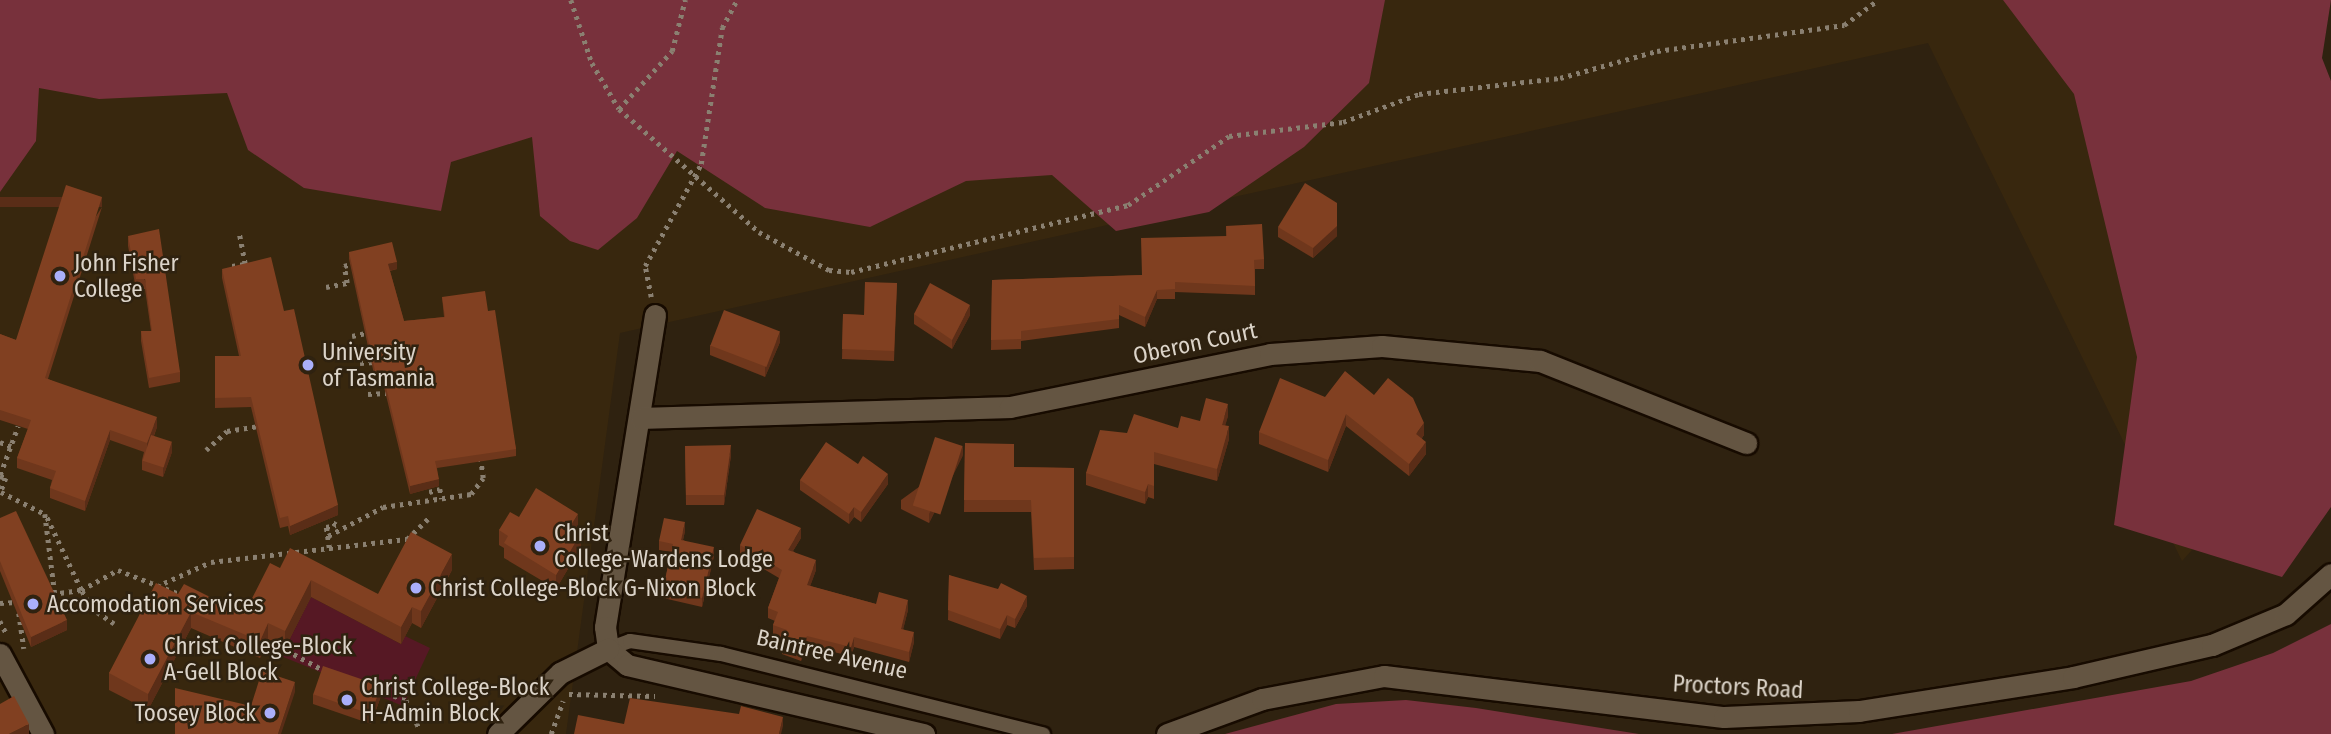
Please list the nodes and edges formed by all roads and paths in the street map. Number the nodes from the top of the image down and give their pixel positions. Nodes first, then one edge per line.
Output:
1 (571, 0) edge
2 (685, 0) edge
3 (735, 0) edge
4 (1878, 0) edge
5 (619, 109) junction
6 (697, 175) junction
7 (239, 234) dead end
8 (351, 264) edge
9 (234, 276) edge
10 (326, 286) dead end
11 (655, 315) joint
12 (382, 335) edge
13 (352, 336) dead end
14 (374, 362) edge
15 (360, 363) dead end
16 (368, 394) dead end
17 (390, 398) edge
18 (640, 418) junction
19 (262, 425) edge
20 (18, 426) edge
21 (477, 439) edge
22 (0, 442) edge
23 (1746, 443) dead end
24 (10, 446) junction
25 (206, 450) dead end
26 (0, 475) edge
27 (429, 492) edge
28 (442, 499) junction
29 (45, 514) junction
30 (429, 518) dead end
31 (330, 521) edge
32 (328, 536) junction
33 (329, 548) junction
34 (2331, 574) edge
35 (163, 583) junction
36 (81, 590) junction
37 (55, 594) junction
38 (42, 596) edge
39 (30, 599) edge
40 (193, 601) edge
41 (18, 602) junction
42 (0, 603) edge
43 (114, 624) dead end
44 (22, 635) edge
45 (257, 635) edge
46 (608, 649) junction
47 (0, 654) edge
48 (341, 677) edge
49 (367, 686) edge
50 (566, 694) dead end
51 (418, 728) dead end
52 (43, 734) edge
53 (498, 734) edge
54 (551, 734) edge
55 (923, 734) edge
56 (1043, 734) edge
57 (1167, 734) edge

1 - 5 path
2 - 5 path
3 - 6 path
4 - 6 path
5 - 6 path
6 - 11 path
7 - 9 path
8 - 10 path
11 - 18 street
12 - 13 path
14 - 15 path
16 - 17 path
18 - 23 street, Oberon Court
18 - 46 street
19 - 25 path
20 - 24 path
21 - 28 path
22 - 24 path
24 - 26 path
26 - 29 path
27 - 28 path
28 - 32 path
29 - 36 path
29 - 37 path
30 - 33 path
31 - 32 path
32 - 33 path
33 - 35 path
34 - 57 street, Proctors Road
35 - 36 path
35 - 40 path
36 - 37 path
36 - 43 path
37 - 38 path
39 - 41 path
41 - 42 path
41 - 44 path
45 - 48 path
46 - 53 street
46 - 55 street
46 - 56 lane, Baintree Avenue
47 - 52 street
49 - 51 path
50 - 54 path

